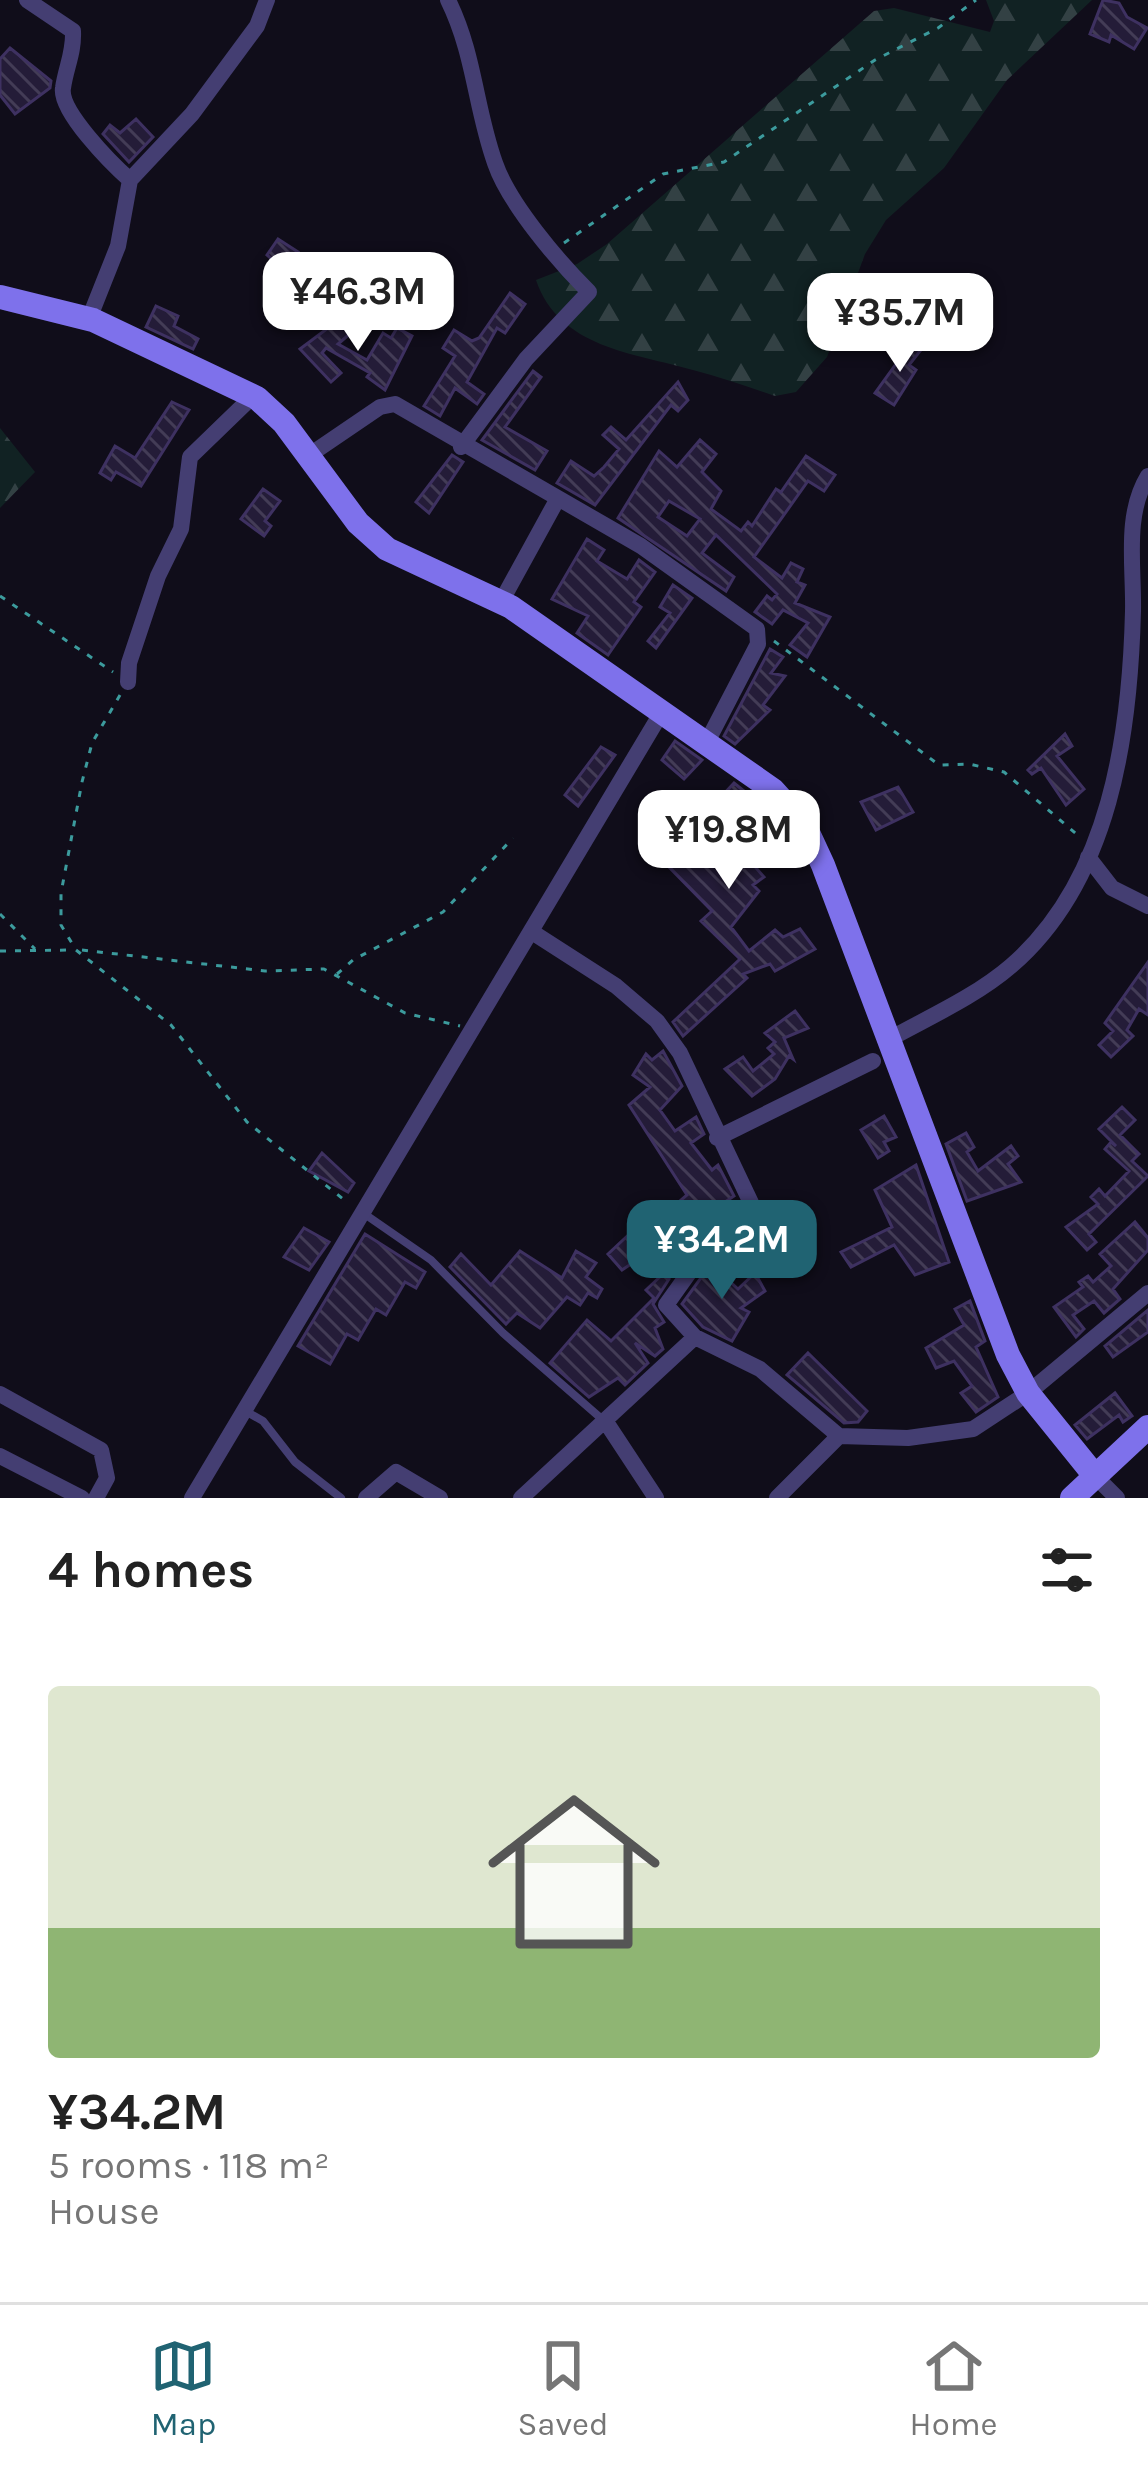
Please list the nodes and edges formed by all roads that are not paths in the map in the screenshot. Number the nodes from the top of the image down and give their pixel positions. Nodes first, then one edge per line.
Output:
1 (27, 0) edge
2 (267, 0) edge
3 (448, 0) edge
4 (130, 180) junction
5 (0, 297) edge
6 (89, 319) junction
7 (253, 396) junction
8 (461, 447) junction
9 (308, 456) junction
10 (1148, 476) edge
11 (557, 500) junction
12 (501, 602) junction
13 (128, 682) road end
14 (663, 710) junction
15 (707, 742) junction
16 (1090, 851) junction
17 (1148, 906) edge
18 (532, 932) junction
19 (879, 1051) junction
20 (717, 1138) junction
21 (364, 1214) junction
22 (1148, 1292) edge
23 (694, 1337) junction
24 (0, 1394) edge
25 (1028, 1394) junction
26 (247, 1412) junction
27 (606, 1422) junction
28 (1148, 1426) edge
29 (839, 1436) junction
30 (0, 1456) edge
31 (1095, 1476) junction
32 (82, 1498) edge
33 (96, 1498) edge
34 (192, 1498) edge
35 (341, 1498) edge
36 (366, 1498) edge
37 (440, 1498) edge
38 (521, 1498) edge
39 (656, 1498) edge
40 (777, 1498) edge
41 (1072, 1498) edge
42 (1117, 1498) edge

1 - 4 street
2 - 4 street
3 - 8 street
4 - 6 street
5 - 6 street
6 - 7 street
7 - 9 street
7 - 13 street
8 - 9 street
8 - 11 street
9 - 12 street
10 - 16 street
11 - 12 street
11 - 15 street
12 - 14 street
14 - 15 street
14 - 18 street
15 - 19 street
16 - 17 street
16 - 19 street
18 - 20 street
18 - 21 street
19 - 20 street
19 - 25 street
20 - 23 street
21 - 26 street
21 - 27 lane
22 - 25 street
23 - 27 street
23 - 29 street
24 - 33 street
25 - 29 street
25 - 31 street
26 - 34 street
26 - 35 lane
27 - 38 street
27 - 39 street
28 - 31 street
29 - 40 street
30 - 32 street
31 - 41 street
31 - 42 street
36 - 37 street

